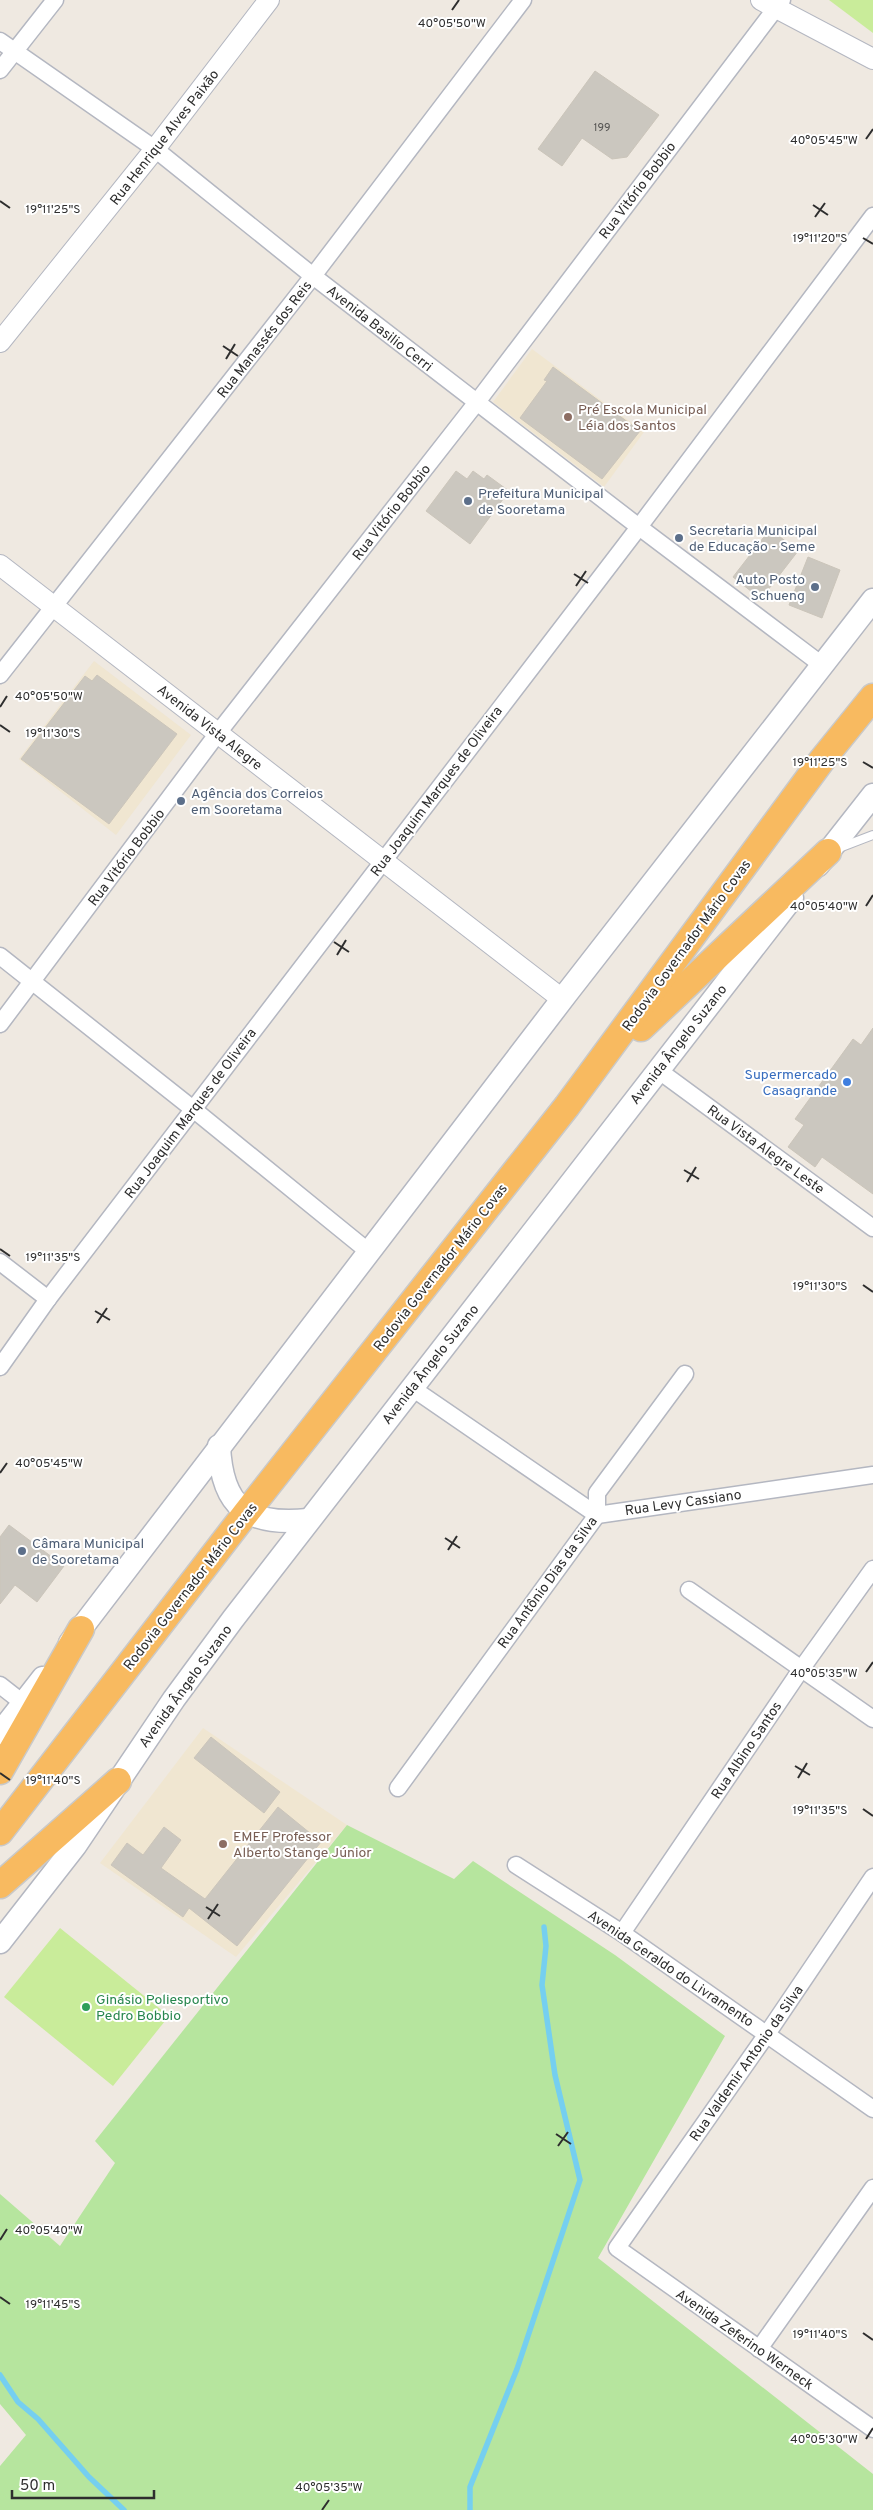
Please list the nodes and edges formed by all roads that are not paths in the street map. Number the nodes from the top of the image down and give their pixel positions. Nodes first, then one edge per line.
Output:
1 (55, 0) edge
2 (269, 0) edge
3 (523, 0) edge
4 (773, 3) edge
5 (0, 41) edge
6 (15, 51) junction
7 (873, 59) edge
8 (0, 70) edge
9 (156, 149) junction
10 (873, 216) edge
11 (313, 276) junction
12 (0, 342) edge
13 (477, 402) junction
14 (639, 527) junction
15 (0, 565) edge
16 (873, 600) edge
17 (53, 605) junction
18 (822, 665) junction
19 (0, 674) edge
20 (873, 697) edge
21 (218, 733) junction
22 (873, 795) edge
23 (873, 835) edge
24 (828, 852) junction
25 (382, 862) junction
26 (0, 956) edge
27 (32, 980) junction
28 (562, 999) junction
29 (0, 1024) edge
30 (658, 1070) junction
31 (567, 1106) junction
32 (193, 1109) junction
33 (873, 1228) edge
34 (369, 1252) junction
35 (0, 1262) edge
36 (48, 1299) junction
37 (0, 1367) edge
38 (685, 1374) dead end
39 (412, 1388) junction
40 (219, 1446) junction
41 (873, 1475) edge
42 (246, 1513) junction
43 (598, 1515) junction
44 (308, 1520) junction
45 (873, 1569) edge
46 (688, 1590) dead end
47 (82, 1629) junction
48 (802, 1668) junction
49 (0, 1685) edge
50 (23, 1704) junction
51 (873, 1719) edge
52 (0, 1733) edge
53 (0, 1770) edge
54 (118, 1781) junction
55 (398, 1788) dead end
56 (0, 1832) edge
57 (516, 1865) dead end
58 (873, 1877) edge
59 (0, 1886) edge
60 (622, 1933) junction
61 (0, 1942) edge
62 (767, 2034) junction
63 (873, 2109) edge
64 (873, 2188) edge
65 (617, 2248) joint
66 (759, 2349) junction
67 (873, 2429) edge

1 - 6 street
2 - 9 street, Rua Henrique Alves Paixão
3 - 11 street, Rua Manassés dos Reis
4 - 7 street
4 - 13 street, Rua Vitório Bobbio
5 - 6 street, Avenida Basilio Cerri
6 - 8 street
6 - 9 street, Avenida Basilio Cerri
9 - 11 street, Avenida Basilio Cerri
9 - 12 street, Rua Henrique Alves Paixão
10 - 14 street, Rua Joaquim Marques de Oliveira
11 - 13 street, Avenida Basilio Cerri
11 - 17 street, Rua Manassés dos Reis
13 - 14 street, Avenida Basilio Cerri
13 - 21 street, Rua Vitório Bobbio
14 - 18 street, Avenida Basilio Cerri
14 - 25 street, Rua Joaquim Marques de Oliveira
15 - 17 street, Avenida Vista Alegre
16 - 18 main road
17 - 19 street, Rua Manassés dos Reis
17 - 21 street, Avenida Vista Alegre
18 - 28 main road
20 - 31 highway, Rodovia Governador Mário Covas
21 - 25 street, Avenida Vista Alegre
21 - 27 street, Rua Vitório Bobbio
22 - 24 main road, Avenida Ângelo Suzano
23 - 24 lane
24 - 30 main road, Avenida Ângelo Suzano
24 - 31 highway
25 - 28 street, Avenida Vista Alegre
25 - 32 street, Rua Joaquim Marques de Oliveira
26 - 27 street
27 - 29 street, Rua Vitório Bobbio
27 - 32 street
28 - 34 main road
30 - 33 street, Rua Vista Alegre Leste
30 - 39 main road, Avenida Ângelo Suzano
31 - 42 highway, Rodovia Governador Mário Covas
32 - 34 street
32 - 36 street, Rua Joaquim Marques de Oliveira
34 - 40 main road
35 - 36 street
36 - 37 street, Rua Joaquim Marques de Oliveira
38 - 43 street, Rua Antônio Dias da Silva
39 - 43 street
39 - 44 main road, Avenida Ângelo Suzano
40 - 42 main road
40 - 47 main road
41 - 43 street, Rua Levy Cassiano
42 - 44 main road
42 - 56 highway, Rodovia Governador Mário Covas
43 - 55 street, Rua Antônio Dias da Silva
44 - 54 main road, Avenida Ângelo Suzano
45 - 48 street, Rua Albino Santos
46 - 48 street
47 - 50 main road
47 - 53 highway
48 - 51 street
48 - 60 street, Rua Albino Santos
49 - 50 street
50 - 52 main road
54 - 59 highway
54 - 61 main road, Avenida Ângelo Suzano
57 - 60 street, Avenida Geraldo do Livramento
58 - 62 street, Rua Valdemir Antonio da Silva
60 - 62 street, Avenida Geraldo do Livramento
62 - 63 street, Avenida Geraldo do Livramento
62 - 65 street, Rua Valdemir Antonio da Silva
64 - 66 street
65 - 66 street, Avenida Zeferino Werneck
66 - 67 street, Avenida Zeferino Werneck

